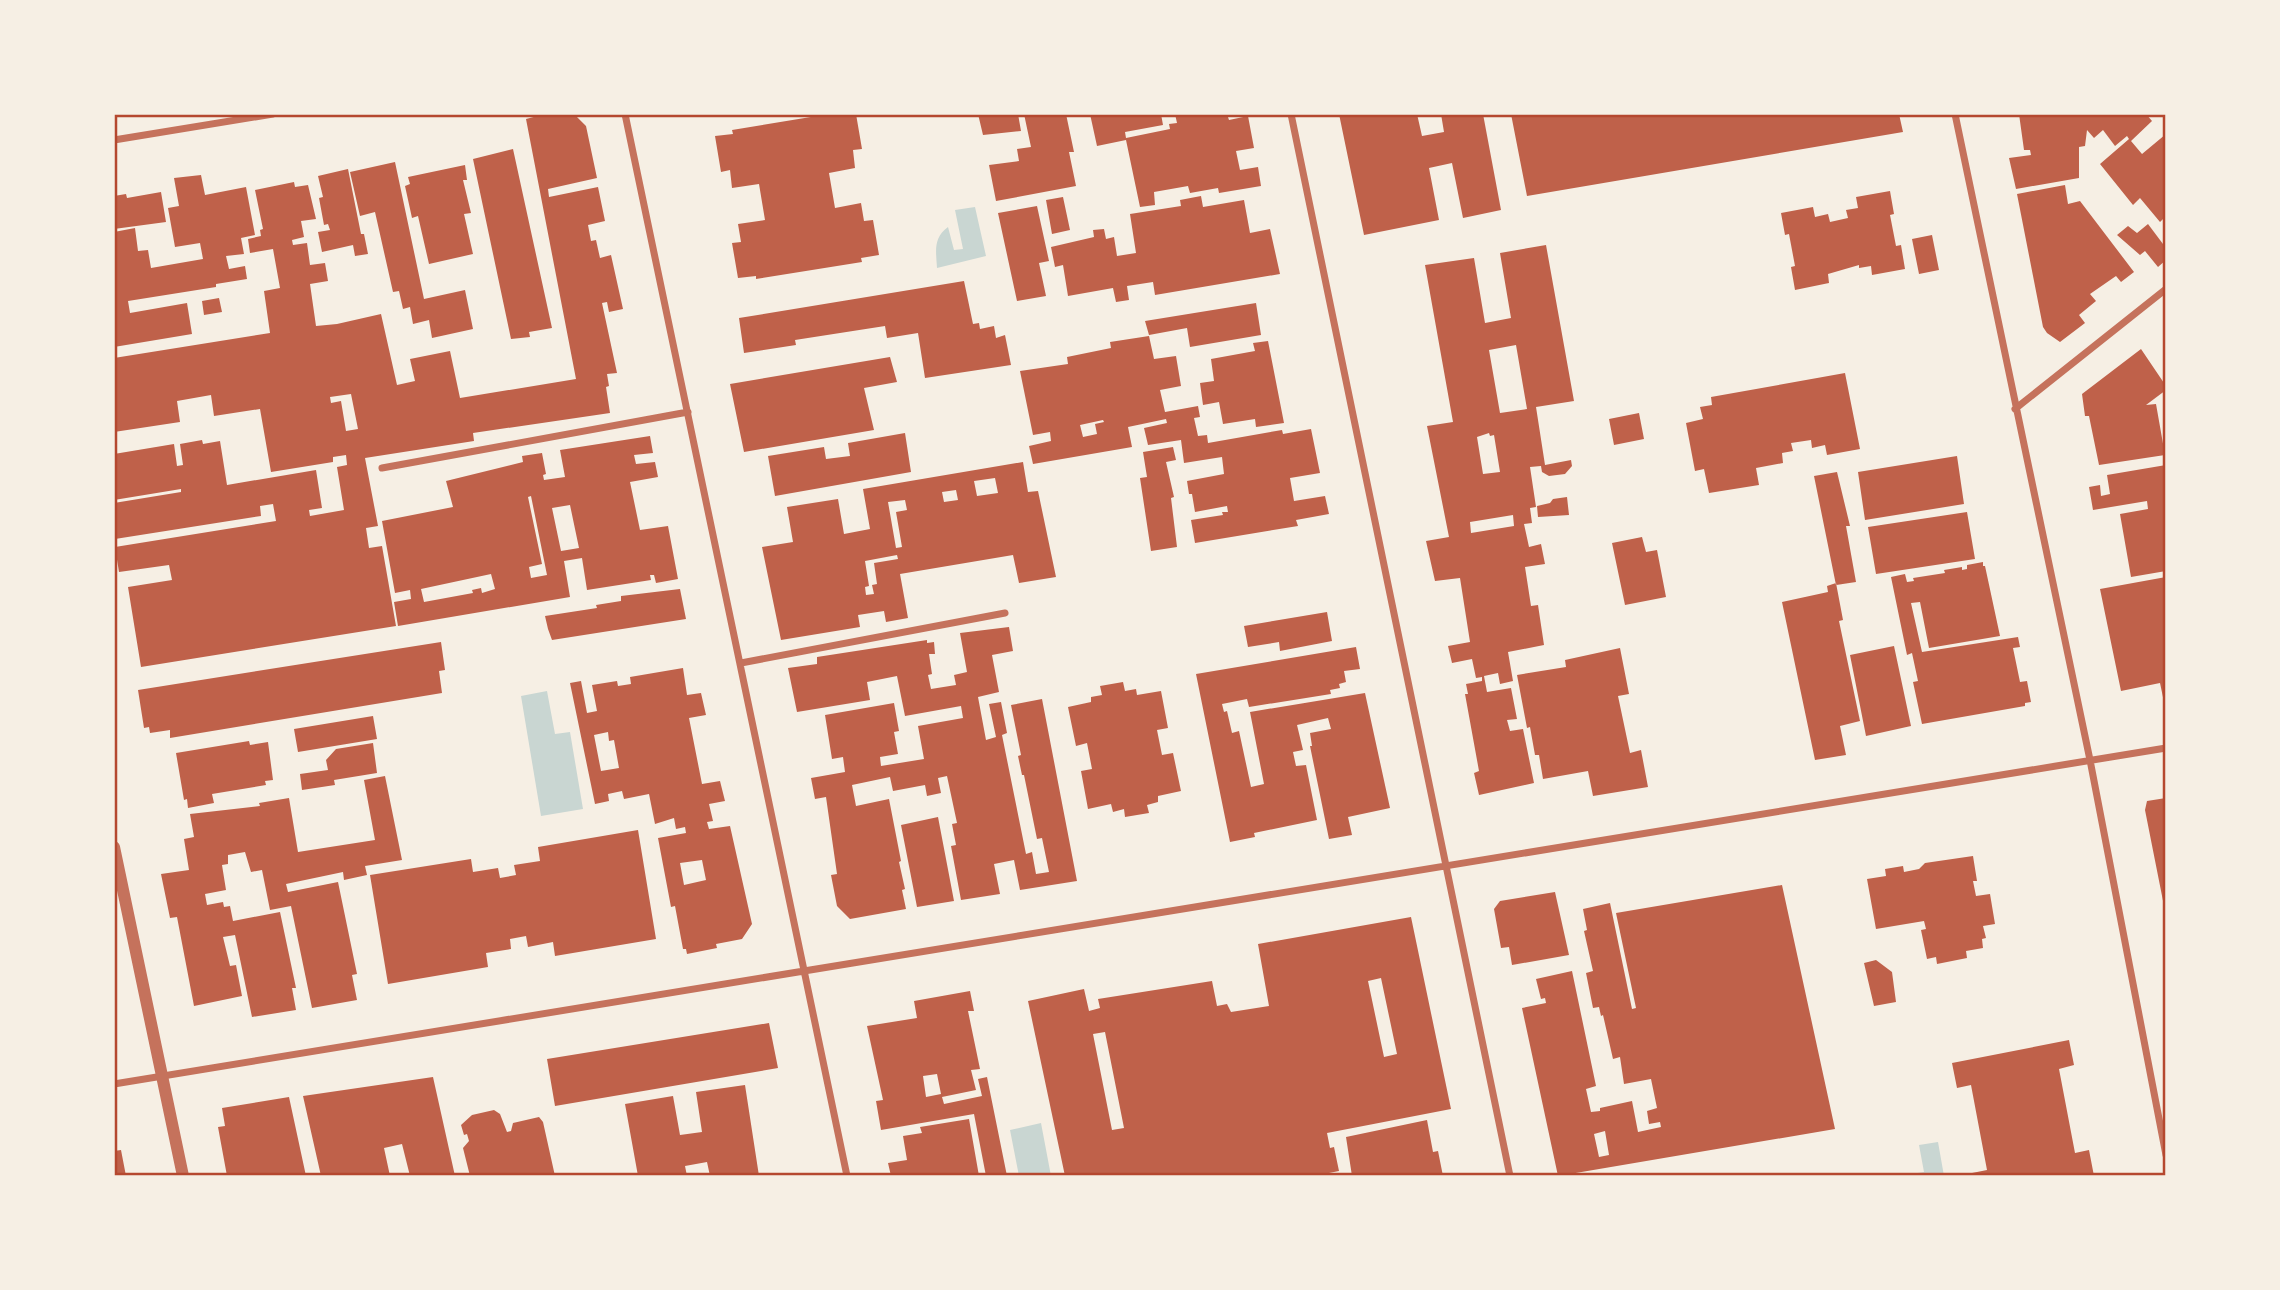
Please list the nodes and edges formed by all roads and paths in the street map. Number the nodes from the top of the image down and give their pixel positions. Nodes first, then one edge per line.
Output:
1 (273, 114) edge
2 (625, 114) edge
3 (1291, 114) edge
4 (1955, 114) edge
5 (114, 140) edge
6 (2166, 289) edge
7 (2015, 409) junction
8 (688, 412) junction
9 (382, 468) dead end
10 (1005, 613) dead end
11 (741, 663) junction
12 (2166, 748) edge
13 (2090, 760) junction
14 (114, 847) edge
15 (1446, 867) junction
16 (806, 969) junction
17 (162, 1076) junction
18 (114, 1084) edge
19 (2166, 1156) edge
20 (183, 1176) edge
21 (847, 1176) edge
22 (1510, 1176) edge

1 - 5 street
2 - 8 street
3 - 15 street
4 - 7 street
6 - 7 street
7 - 13 street
8 - 9 street
8 - 11 street
10 - 11 street
11 - 16 street
12 - 13 street
13 - 15 street
13 - 19 street
14 - 17 street
15 - 16 street
15 - 22 street
16 - 17 street
16 - 21 street
17 - 18 street
17 - 20 street

